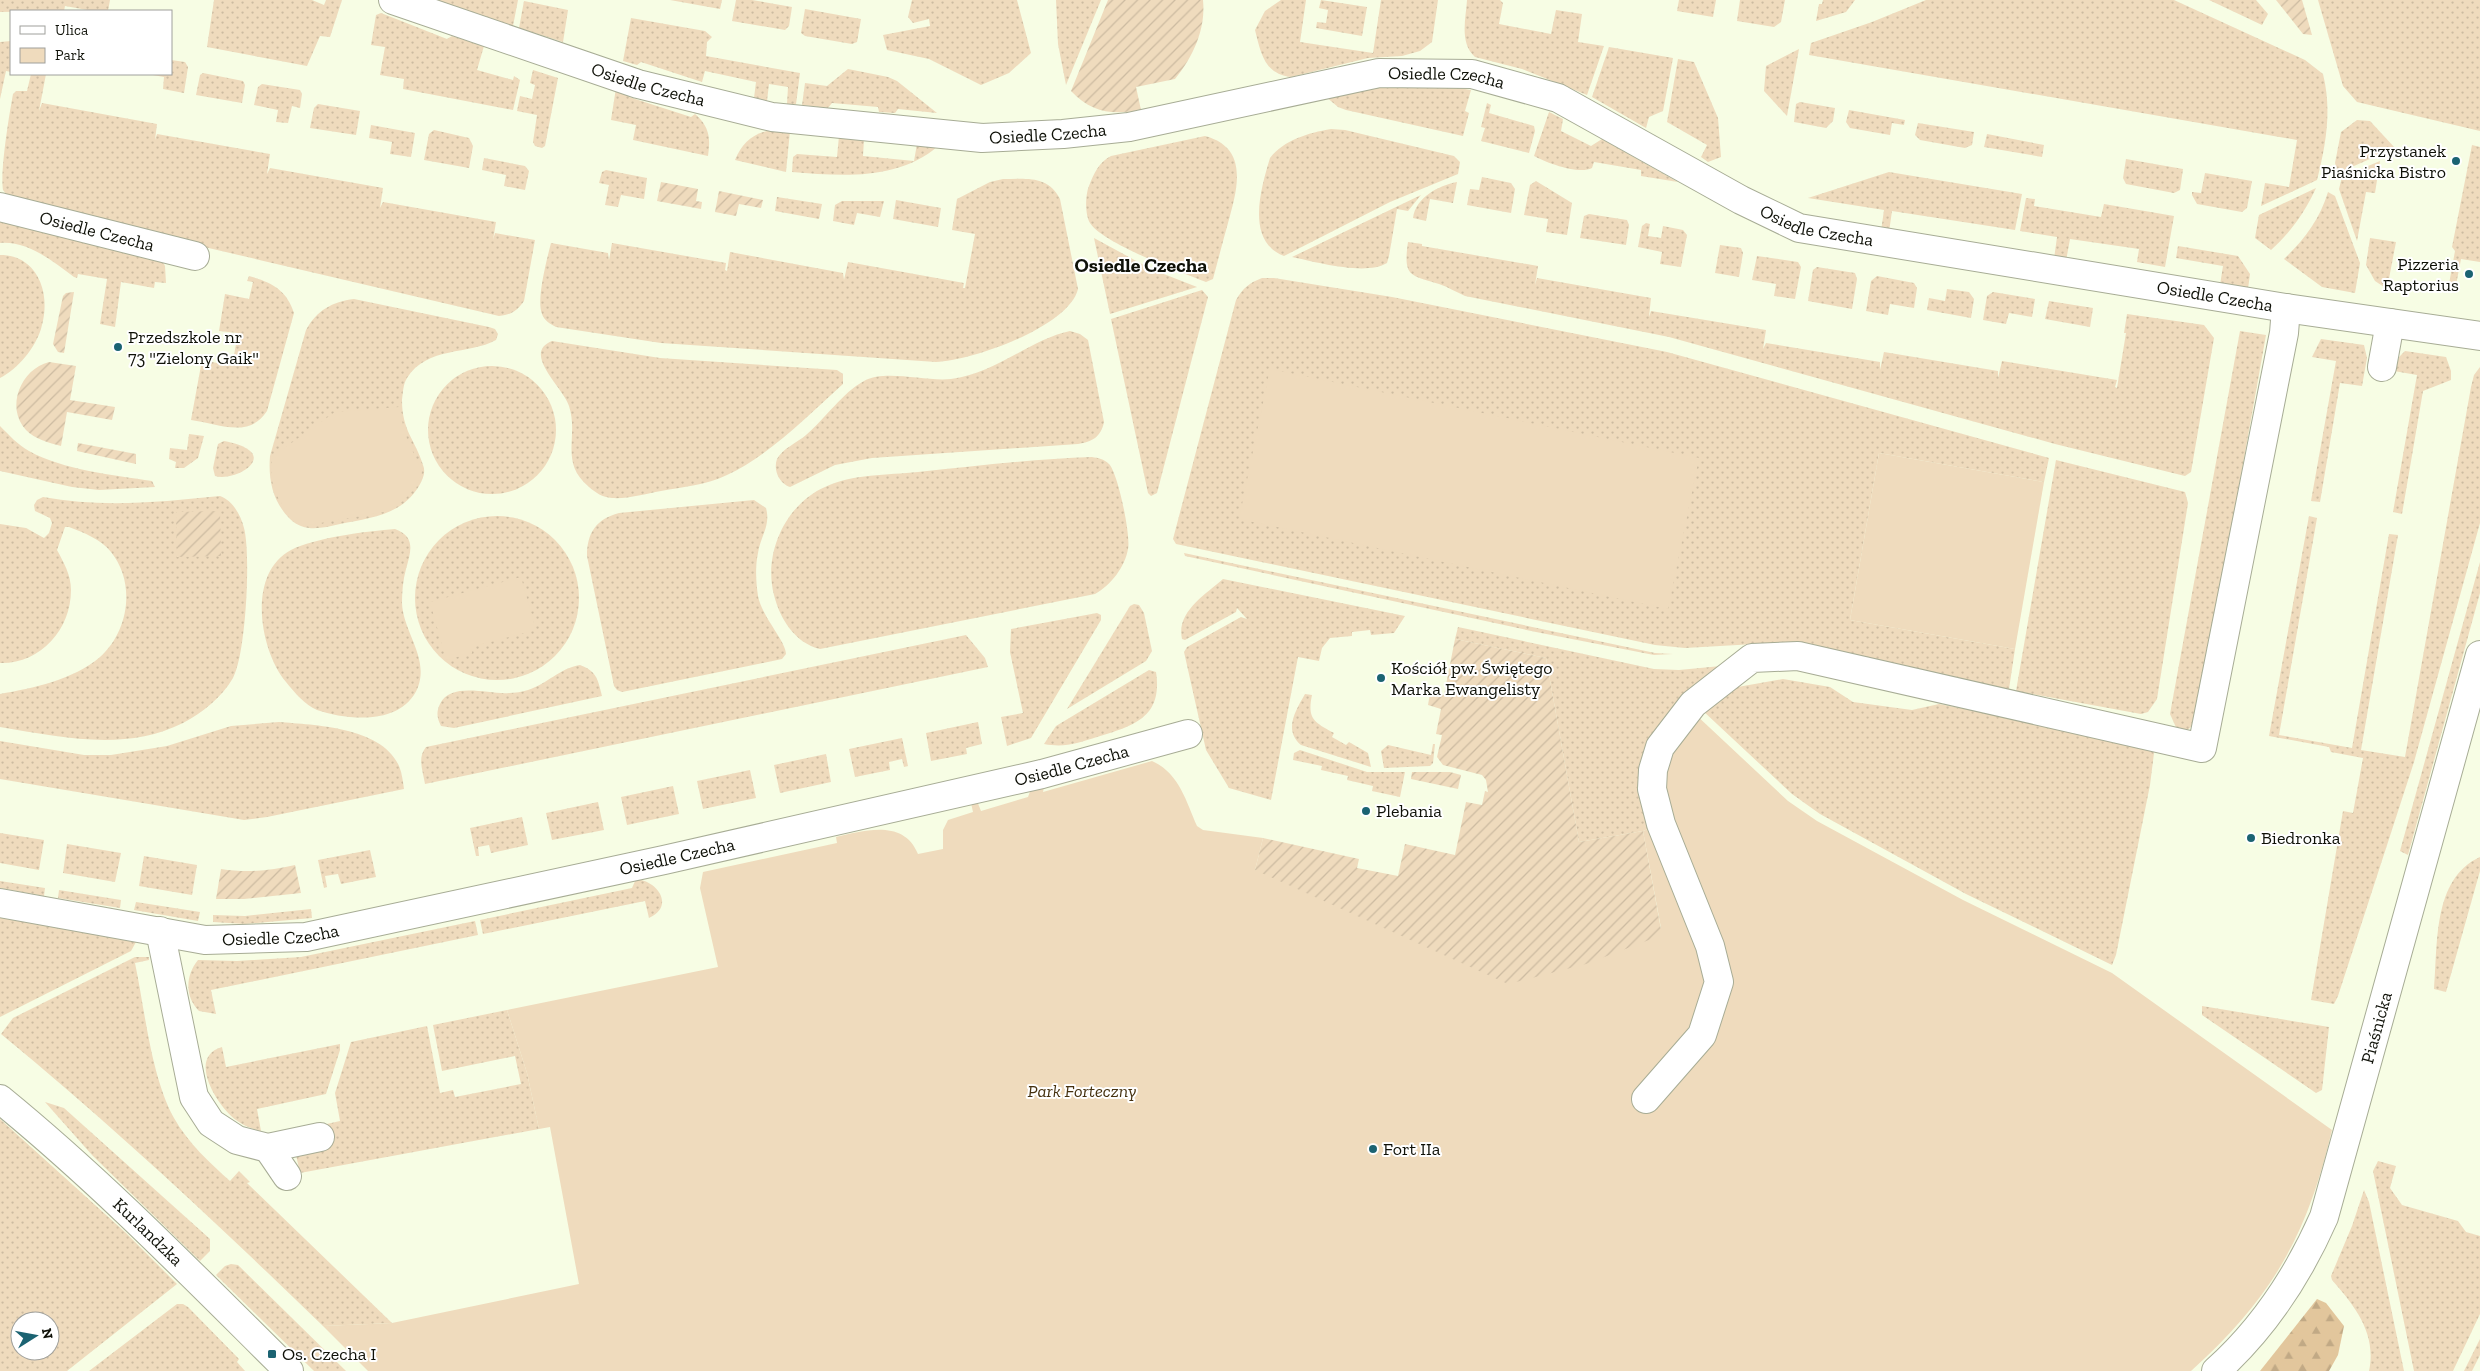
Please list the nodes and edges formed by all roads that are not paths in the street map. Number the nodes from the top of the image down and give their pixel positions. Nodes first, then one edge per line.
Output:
1 (393, 0) edge
2 (0, 206) edge
3 (195, 256) dead end
4 (2286, 308) junction
5 (2390, 323) junction
6 (2480, 336) edge
7 (2382, 367) dead end
8 (2480, 655) edge
9 (1188, 734) dead end
10 (0, 902) edge
11 (160, 931) junction
12 (0, 1099) edge
13 (1646, 1099) dead end
14 (320, 1137) dead end
15 (268, 1148) junction
16 (287, 1176) dead end
17 (289, 1371) edge
18 (2216, 1371) edge

1 - 4 street, Osiedle Czecha
2 - 3 street, Osiedle Czecha
4 - 5 street, Osiedle Czecha
4 - 13 street
5 - 6 street, Osiedle Czecha
5 - 7 street
8 - 18 street, Piaśnicka
9 - 11 street, Osiedle Czecha
10 - 11 street, Osiedle Czecha
11 - 15 street
12 - 17 street, Kurlandzka
14 - 15 street
15 - 16 street

